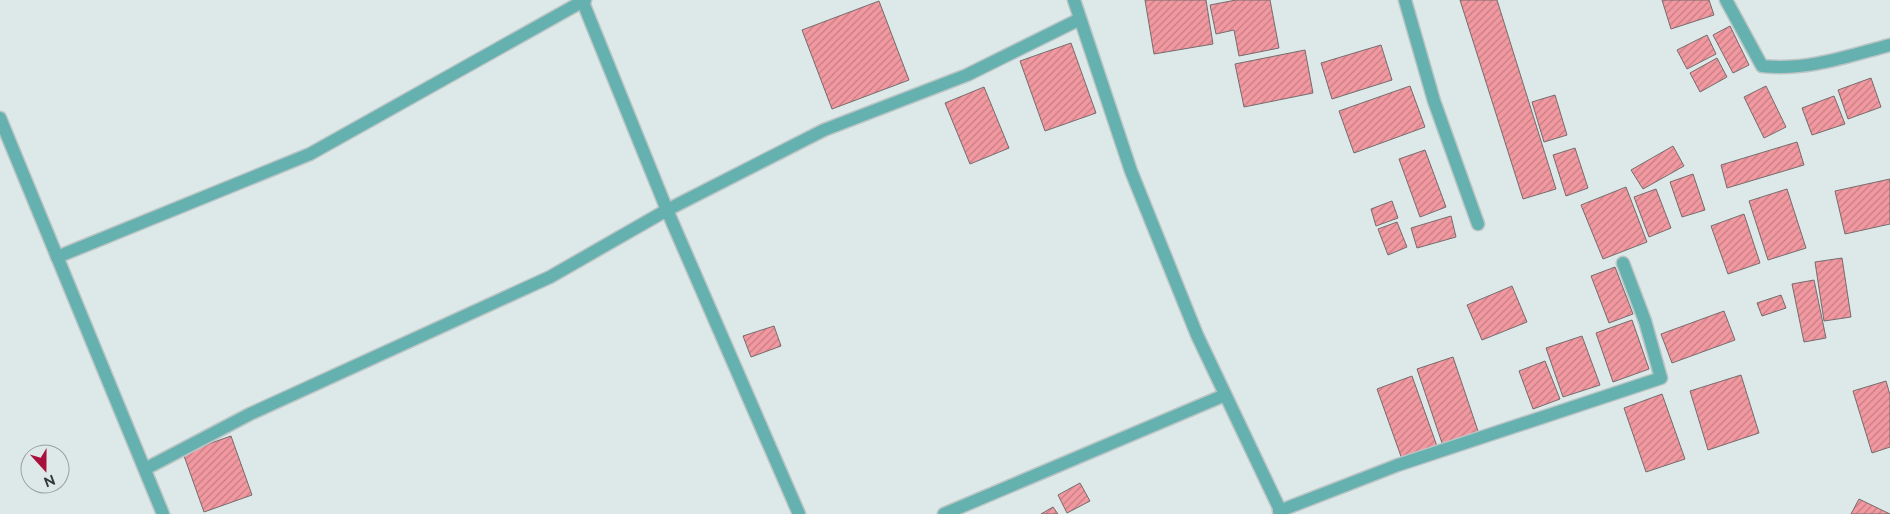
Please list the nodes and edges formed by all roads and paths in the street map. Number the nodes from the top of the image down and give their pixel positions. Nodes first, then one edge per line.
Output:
1 (583, 0) edge
2 (1074, 0) edge
3 (1405, 0) edge
4 (1726, 0) edge
5 (1080, 19) junction
6 (1890, 45) edge
7 (0, 118) edge
8 (667, 210) junction
9 (1478, 224) dead end
10 (58, 257) junction
11 (1623, 263) dead end
12 (1225, 395) junction
13 (145, 469) junction
14 (1280, 512) edge
15 (163, 514) edge
16 (799, 514) edge
17 (944, 514) edge

1 - 8 street
1 - 10 street
2 - 5 street
3 - 9 street
4 - 6 street
5 - 8 street
5 - 12 street
7 - 10 street
8 - 13 street
8 - 16 street
10 - 13 street
11 - 14 street
12 - 14 street
12 - 17 street
13 - 15 street

